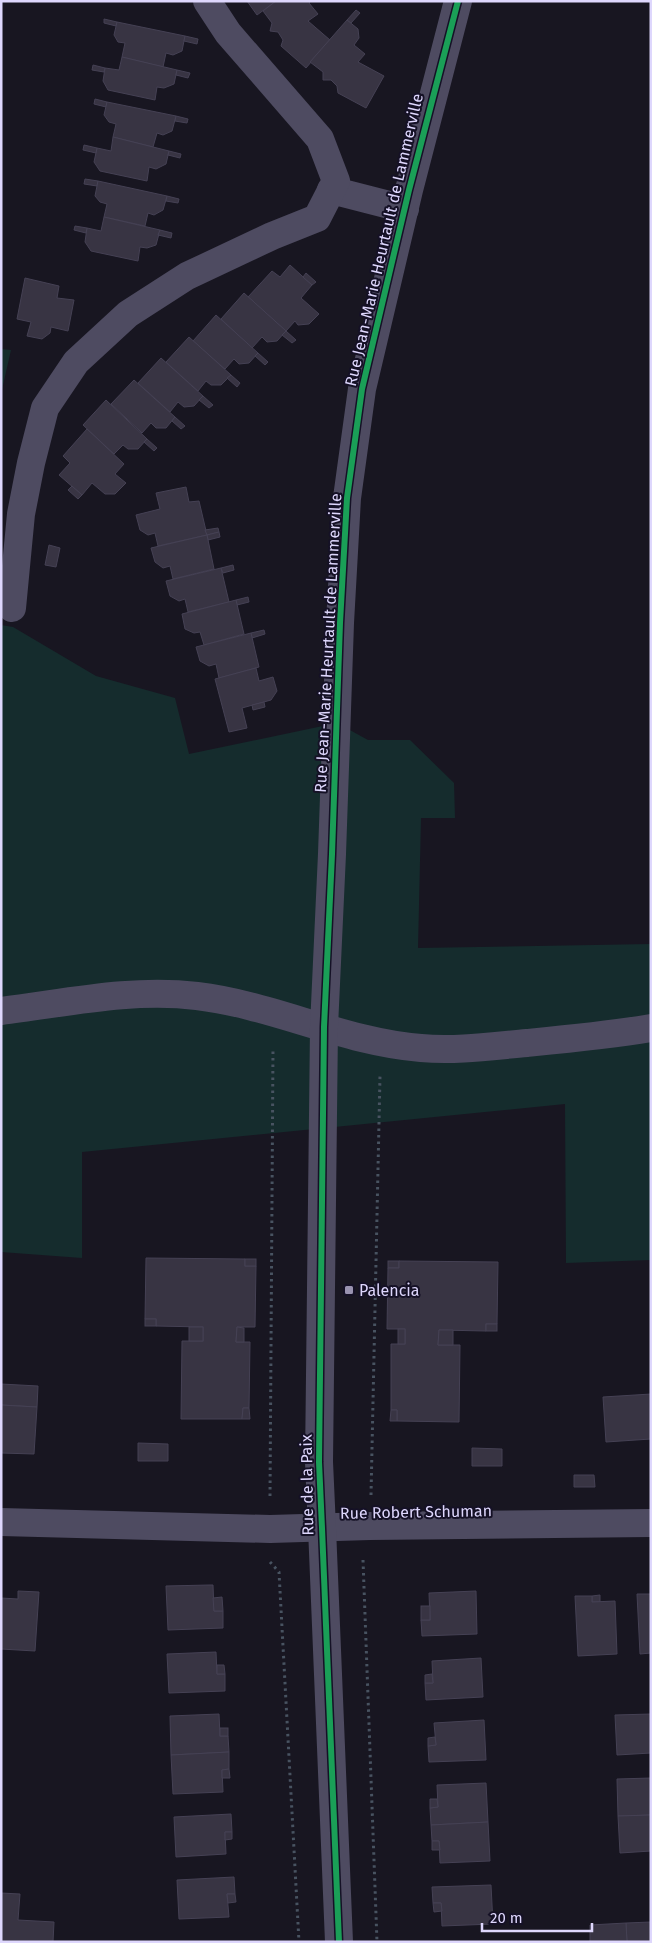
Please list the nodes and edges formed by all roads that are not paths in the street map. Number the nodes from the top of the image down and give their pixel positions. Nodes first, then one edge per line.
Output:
1 (207, 1) edge
2 (458, 1) edge
3 (331, 190) junction
4 (405, 208) junction
5 (12, 608) dead end
6 (1, 1011) edge
7 (324, 1028) junction
8 (651, 1028) edge
9 (1, 1522) edge
10 (651, 1523) edge
11 (322, 1528) junction
12 (339, 1942) edge

1 - 3 street
2 - 4 street, Rue Jean-Marie Heurtault de Lammerville
3 - 4 street
3 - 5 street
4 - 7 street, Rue Jean-Marie Heurtault de Lammerville
6 - 7 street
7 - 8 street
7 - 11 street, Rue de la Paix
9 - 11 street, Rue Robert Schuman
10 - 11 street, Rue Robert Schuman
11 - 12 street, Rue de la Paix

